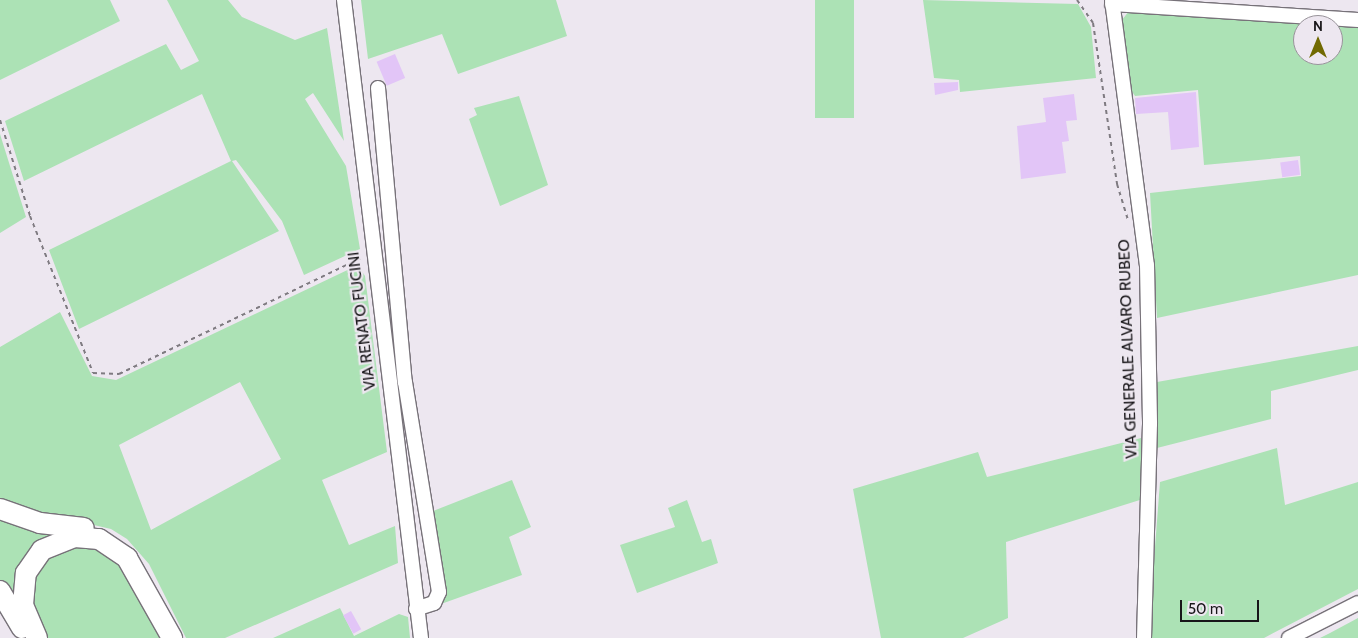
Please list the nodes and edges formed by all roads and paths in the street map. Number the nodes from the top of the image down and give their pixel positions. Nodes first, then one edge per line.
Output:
1 (344, 0) edge
2 (1077, 0) edge
3 (1112, 2) edge
4 (1358, 20) edge
5 (378, 88) dead end
6 (0, 120) edge
7 (1142, 229) junction
8 (372, 252) junction
9 (0, 509) edge
10 (0, 591) edge
11 (1358, 603) edge
12 (416, 609) junction
13 (0, 617) edge
14 (12, 638) edge
15 (28, 638) edge
16 (37, 638) edge
17 (172, 638) edge
18 (181, 638) edge
19 (421, 638) edge
20 (1144, 638) edge
21 (1289, 638) edge

1 - 8 street, VIA RENATO FUCINI
2 - 7 path
3 - 4 street
3 - 7 street, VIA GENERALE ALVARO RUBEO
5 - 12 street
6 - 8 path
7 - 20 street, VIA GENERALE ALVARO RUBEO
8 - 12 street, VIA RENATO FUCINI
9 - 18 highway
10 - 15 highway
11 - 21 street
12 - 19 street, VIA RENATO FUCINI
13 - 14 highway
16 - 17 highway

